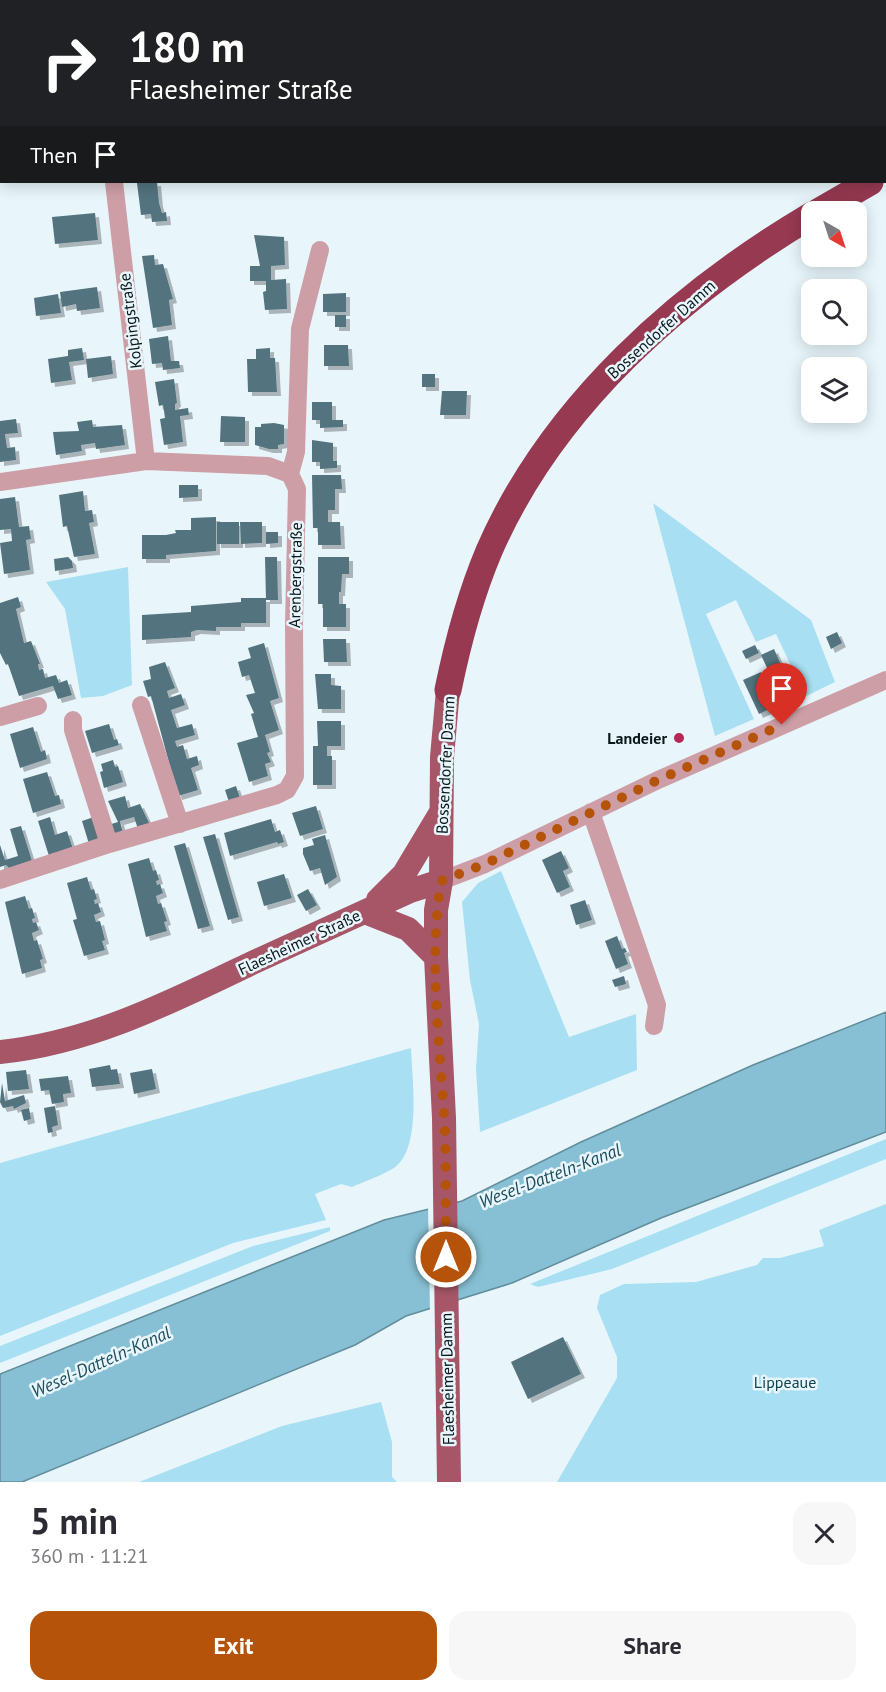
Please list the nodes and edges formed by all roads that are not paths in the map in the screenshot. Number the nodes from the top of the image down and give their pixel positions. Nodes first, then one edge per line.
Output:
1 (114, 183) edge
2 (868, 183) edge
3 (837, 201) edge
4 (801, 222) edge
5 (320, 250) dead end
6 (146, 461) junction
7 (290, 474) junction
8 (0, 482) edge
9 (886, 680) edge
10 (448, 690) joint
11 (141, 705) dead end
12 (38, 706) dead end
13 (0, 717) edge
14 (73, 720) dead end
15 (591, 812) junction
16 (440, 814) junction
17 (180, 824) junction
18 (109, 844) junction
19 (0, 880) edge
20 (441, 881) junction
21 (365, 912) junction
22 (436, 957) junction
23 (654, 1026) dead end
24 (0, 1052) edge
25 (448, 1482) edge

1 - 6 street, Kolpingstraße
2 - 3 highway
4 - 10 highway, Bossendorfer Damm
5 - 7 street, Arenbergstraße
6 - 7 street
6 - 8 street
7 - 17 street, Arenbergstraße
9 - 15 street, Flaesheimer Straße
10 - 16 main road, Bossendorfer Damm
11 - 17 street
12 - 13 street
14 - 18 street
15 - 20 street, Flaesheimer Straße
15 - 23 street
16 - 20 main road, Bossendorfer Damm
16 - 21 main road
17 - 18 street, Arenbergstraße
18 - 19 street, Arenbergstraße
20 - 21 main road, Flaesheimer Straße
20 - 22 main road, Flaesheimer Damm
21 - 22 main road
21 - 24 main road, Flaesheimer Straße
22 - 25 main road, Flaesheimer Damm

